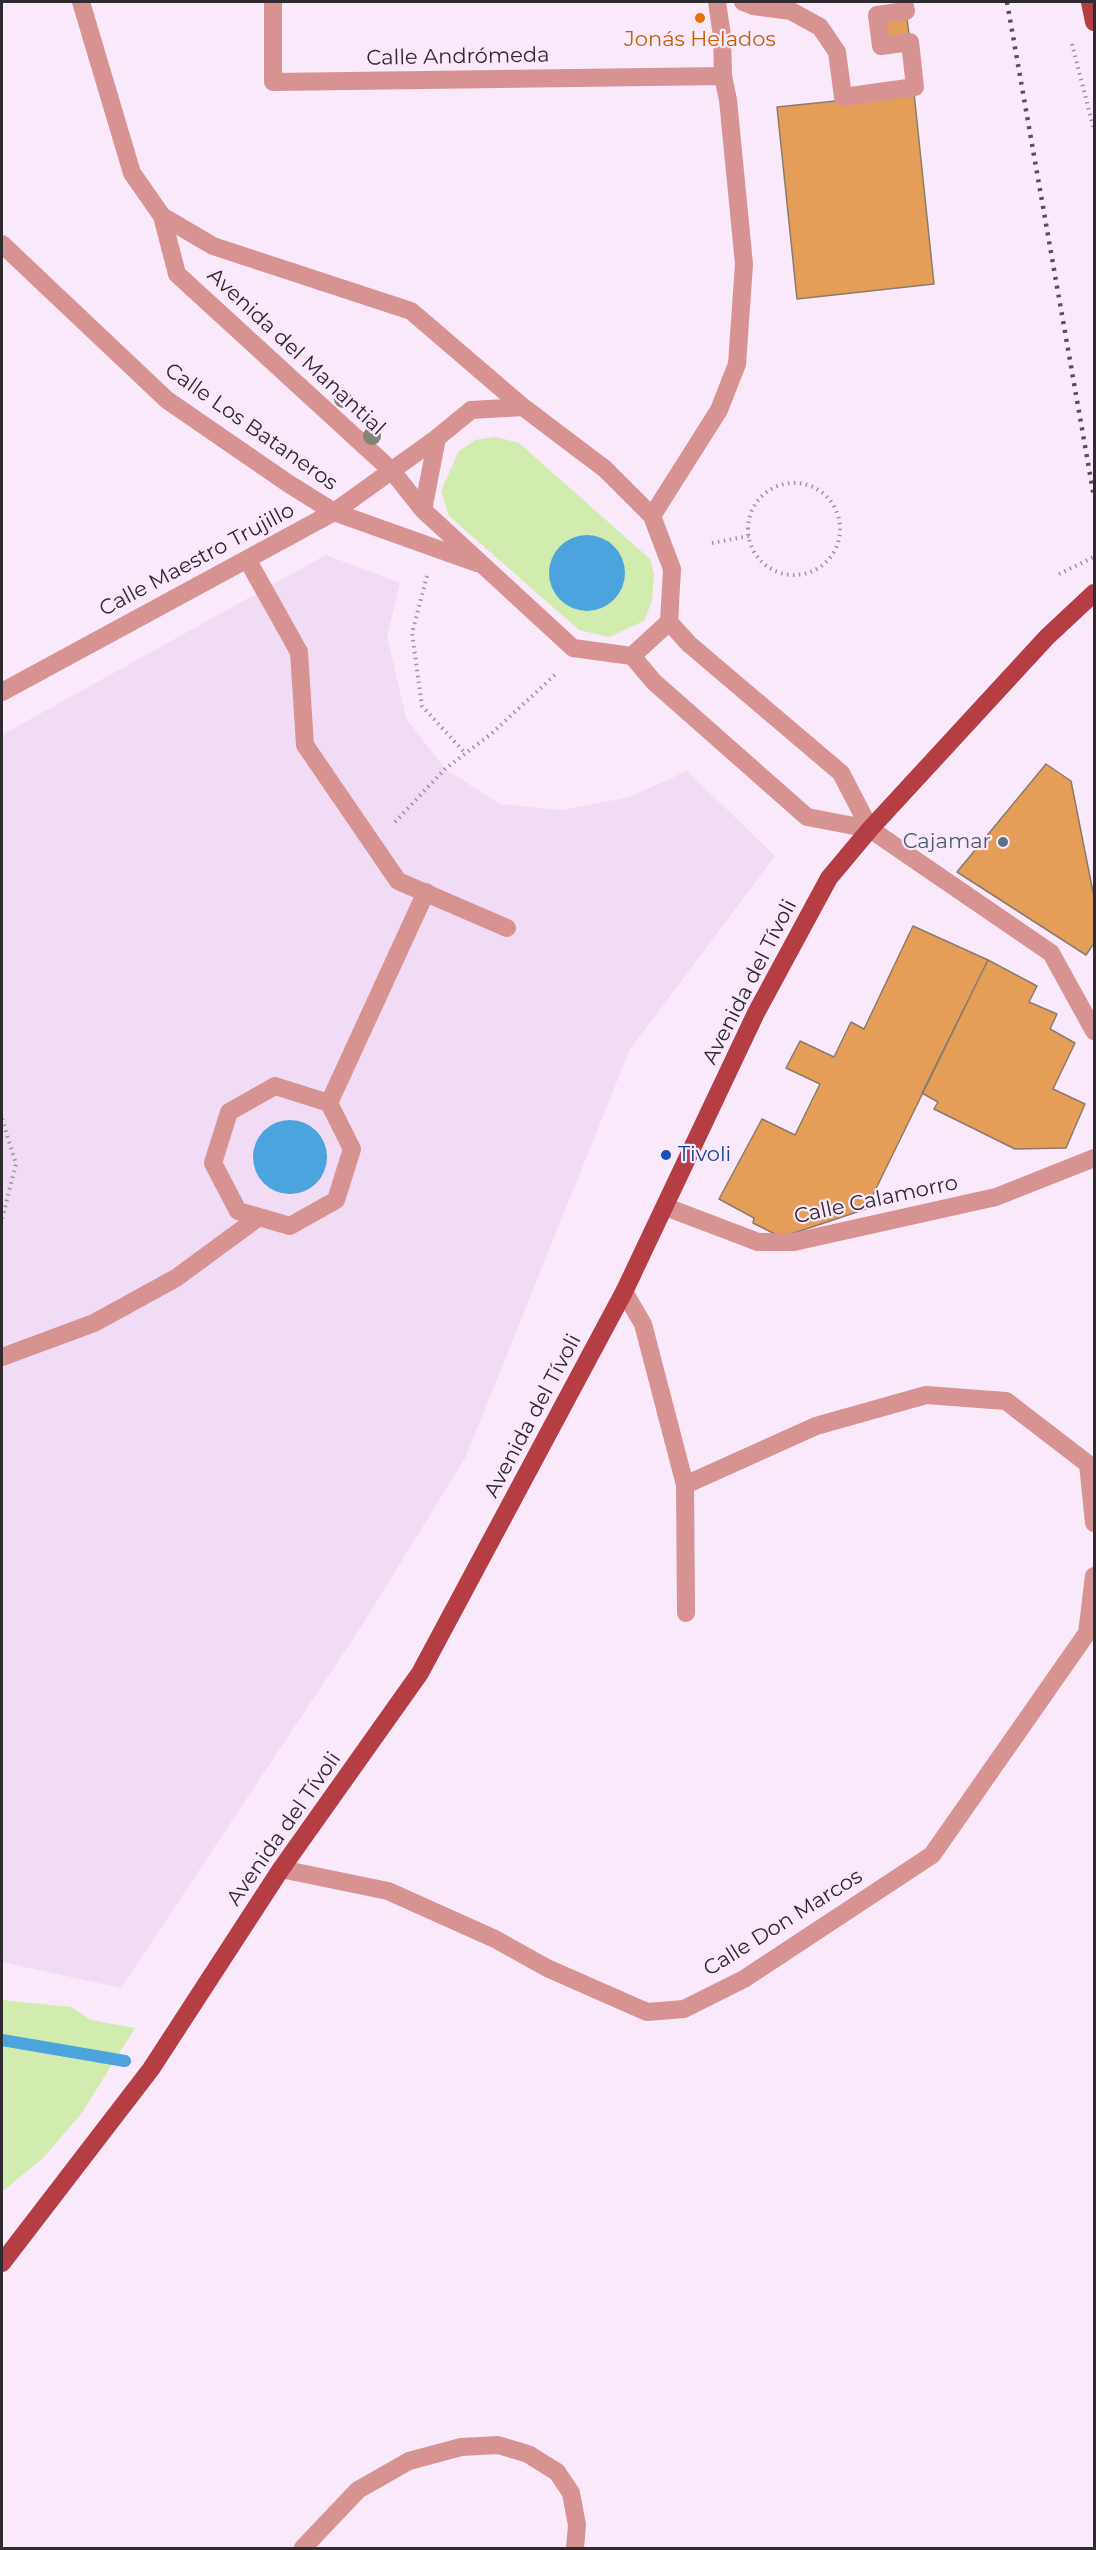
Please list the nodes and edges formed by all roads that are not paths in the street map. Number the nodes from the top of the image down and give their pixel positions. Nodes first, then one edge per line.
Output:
1 (81, 2) edge
2 (273, 2) edge
3 (717, 2) edge
4 (743, 2) edge
5 (904, 2) edge
6 (1090, 2) edge
7 (1095, 22) edge
8 (723, 76) junction
9 (162, 216) junction
10 (2, 244) edge
11 (523, 406) junction
12 (437, 438) junction
13 (392, 471) junction
14 (423, 510) junction
15 (334, 512) junction
16 (652, 516) junction
17 (247, 559) junction
18 (483, 566) junction
19 (1095, 593) edge
20 (669, 622) junction
21 (632, 656) junction
22 (2, 692) edge
23 (870, 829) junction
24 (426, 892) junction
25 (507, 928) dead end
26 (1095, 1031) edge
27 (329, 1103) junction
28 (1095, 1158) edge
29 (666, 1207) junction
30 (260, 1217) junction
31 (624, 1292) junction
32 (2, 1357) edge
33 (685, 1485) junction
34 (1095, 1523) edge
35 (1095, 1576) edge
36 (686, 1613) dead end
37 (282, 1869) junction
38 (8, 2248) edge
39 (2, 2263) edge
40 (303, 2548) edge
41 (575, 2548) edge

1 - 9 street, Avenida del Manantial
2 - 8 street, Calle Andrómeda
3 - 8 street
4 - 5 street
6 - 7 main road
8 - 16 street
9 - 11 street, Avenida del Manantial
9 - 13 street, Avenida del Manantial
10 - 15 street, Calle Los Bataneros
11 - 12 street
11 - 16 street, Avenida del Manantial
12 - 13 street, Calle Maestro Trujillo
12 - 14 street
13 - 14 street, Avenida del Manantial
13 - 15 street, Calle Maestro Trujillo
14 - 18 street, Avenida del Manantial
15 - 17 street, Calle Maestro Trujillo
15 - 18 street, Calle Los Bataneros
16 - 20 street, Avenida del Manantial
17 - 22 street, Calle Maestro Trujillo
17 - 24 street
18 - 21 street, Avenida del Manantial
19 - 23 main road, Avenida del Tívoli
20 - 21 street
20 - 23 street
21 - 23 street
23 - 26 street
23 - 29 main road, Avenida del Tívoli
24 - 25 street
24 - 27 street
27 - 30 street
27 - 30 street
28 - 29 street, Calle Calamorro
29 - 31 main road, Avenida del Tívoli
30 - 32 street
31 - 33 street
31 - 37 main road, Avenida del Tívoli
33 - 34 street
33 - 36 street
35 - 37 street, Calle Don Marcos
37 - 38 main road, Avenida del Tívoli
38 - 39 main road, Avenida del Tívoli
40 - 41 street

